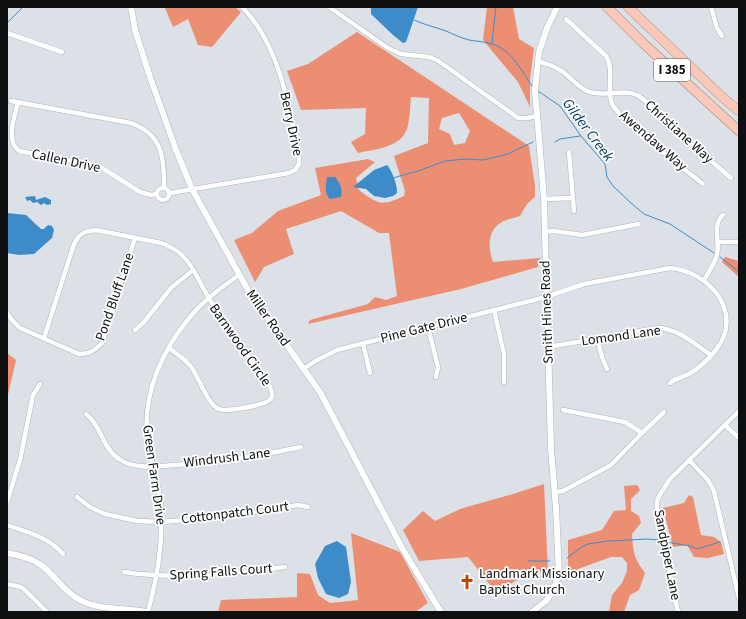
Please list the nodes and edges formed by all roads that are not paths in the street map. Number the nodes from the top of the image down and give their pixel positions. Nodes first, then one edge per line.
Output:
1 (131, 7) edge
2 (242, 7) edge
3 (329, 7) edge
4 (557, 7) edge
5 (607, 7) edge
6 (628, 7) edge
7 (711, 7) edge
8 (566, 18) dead end
9 (7, 33) edge
10 (722, 36) dead end
11 (62, 52) dead end
12 (538, 62) junction
13 (610, 93) junction
14 (11, 101) dead end
15 (18, 102) junction
16 (739, 111) edge
17 (536, 116) junction
18 (739, 131) edge
19 (569, 152) dead end
20 (731, 178) dead end
21 (703, 184) dead end
22 (164, 187) junction
23 (192, 189) junction
24 (170, 193) junction
25 (157, 194) junction
26 (573, 198) junction
27 (544, 199) junction
28 (574, 210) dead end
29 (722, 215) dead end
30 (639, 224) dead end
31 (545, 232) junction
32 (135, 238) junction
33 (718, 242) junction
34 (739, 242) edge
35 (193, 270) junction
36 (239, 275) junction
37 (704, 280) junction
38 (546, 297) junction
39 (209, 299) junction
40 (494, 310) junction
41 (7, 312) edge
42 (428, 327) junction
43 (135, 330) dead end
44 (44, 338) junction
45 (597, 338) junction
46 (363, 344) junction
47 (548, 347) junction
48 (168, 348) junction
49 (711, 356) junction
50 (305, 368) junction
51 (607, 369) dead end
52 (370, 373) dead end
53 (436, 377) dead end
54 (504, 382) dead end
55 (670, 383) dead end
56 (40, 384) dead end
57 (563, 410) dead end
58 (739, 411) edge
59 (664, 412) dead end
60 (86, 414) dead end
61 (725, 425) junction
62 (642, 433) junction
63 (739, 438) edge
64 (301, 447) dead end
65 (689, 460) junction
66 (152, 466) junction
67 (555, 492) junction
68 (77, 497) dead end
69 (7, 502) edge
70 (308, 507) dead end
71 (161, 522) junction
72 (7, 525) edge
73 (7, 553) edge
74 (63, 554) dead end
75 (285, 567) dead end
76 (124, 572) dead end
77 (156, 576) junction
78 (7, 584) edge
79 (739, 598) edge
80 (47, 612) edge
81 (147, 612) edge
82 (441, 612) edge
83 (532, 612) edge
84 (678, 612) edge

1 - 23 street, Miller Road
2 - 23 street, Berry Drive
3 - 17 street
4 - 12 street, Smith Hines Road
5 - 18 highway, I 385
6 - 16 highway, I 385
7 - 10 street
8 - 13 street
9 - 11 street
12 - 13 street, Christiane Way
12 - 17 street, Smith Hines Road
13 - 20 street, Christiane Way
13 - 21 street, Awendaw Way
14 - 15 street
15 - 22 street
15 - 25 street, Callen Drive
17 - 27 street, Smith Hines Road
19 - 26 street
22 - 24 street
22 - 25 street
23 - 24 street
23 - 36 street, Miller Road
24 - 25 street
26 - 27 street
26 - 28 street
27 - 31 street, Smith Hines Road
29 - 33 street
30 - 31 street
31 - 38 street, Smith Hines Road
32 - 35 street
32 - 44 street
32 - 44 street, Pond Bluff Lane
33 - 34 street
33 - 37 street
35 - 39 street
35 - 43 street
36 - 39 street, Green Farm Drive
36 - 50 street, Miller Road
37 - 38 street, Pine Gate Drive
37 - 49 street, Pine Gate Drive
38 - 40 street, Pine Gate Drive
38 - 47 street, Smith Hines Road
39 - 48 street, Green Farm Drive
39 - 48 street, Barnwood Circle
40 - 42 street, Pine Gate Drive
40 - 54 street
41 - 44 street, Pond Bluff Lane
42 - 46 street, Pine Gate Drive
42 - 53 street
45 - 47 street, Lomond Lane
45 - 49 street, Lomond Lane
45 - 51 street
46 - 50 street, Pine Gate Drive
46 - 52 street
47 - 67 street, Smith Hines Road
48 - 66 street, Green Farm Drive
49 - 55 street, Pine Gate Drive
50 - 82 street, Miller Road
56 - 69 street
57 - 62 street
58 - 61 street, Sandpiper Lane
59 - 62 street
60 - 66 street, Windrush Lane
61 - 63 street
61 - 65 street, Sandpiper Lane
62 - 67 street
64 - 66 street, Windrush Lane
65 - 79 street
65 - 84 street, Sandpiper Lane
66 - 71 street, Green Farm Drive
67 - 83 street, Smith Hines Road
68 - 71 street, Cottonpatch Court
70 - 71 street, Cottonpatch Court
71 - 77 street, Green Farm Drive
72 - 74 street
73 - 81 street
75 - 77 street, Spring Falls Court
76 - 77 street, Spring Falls Court
77 - 81 street, Green Farm Drive
78 - 80 street

